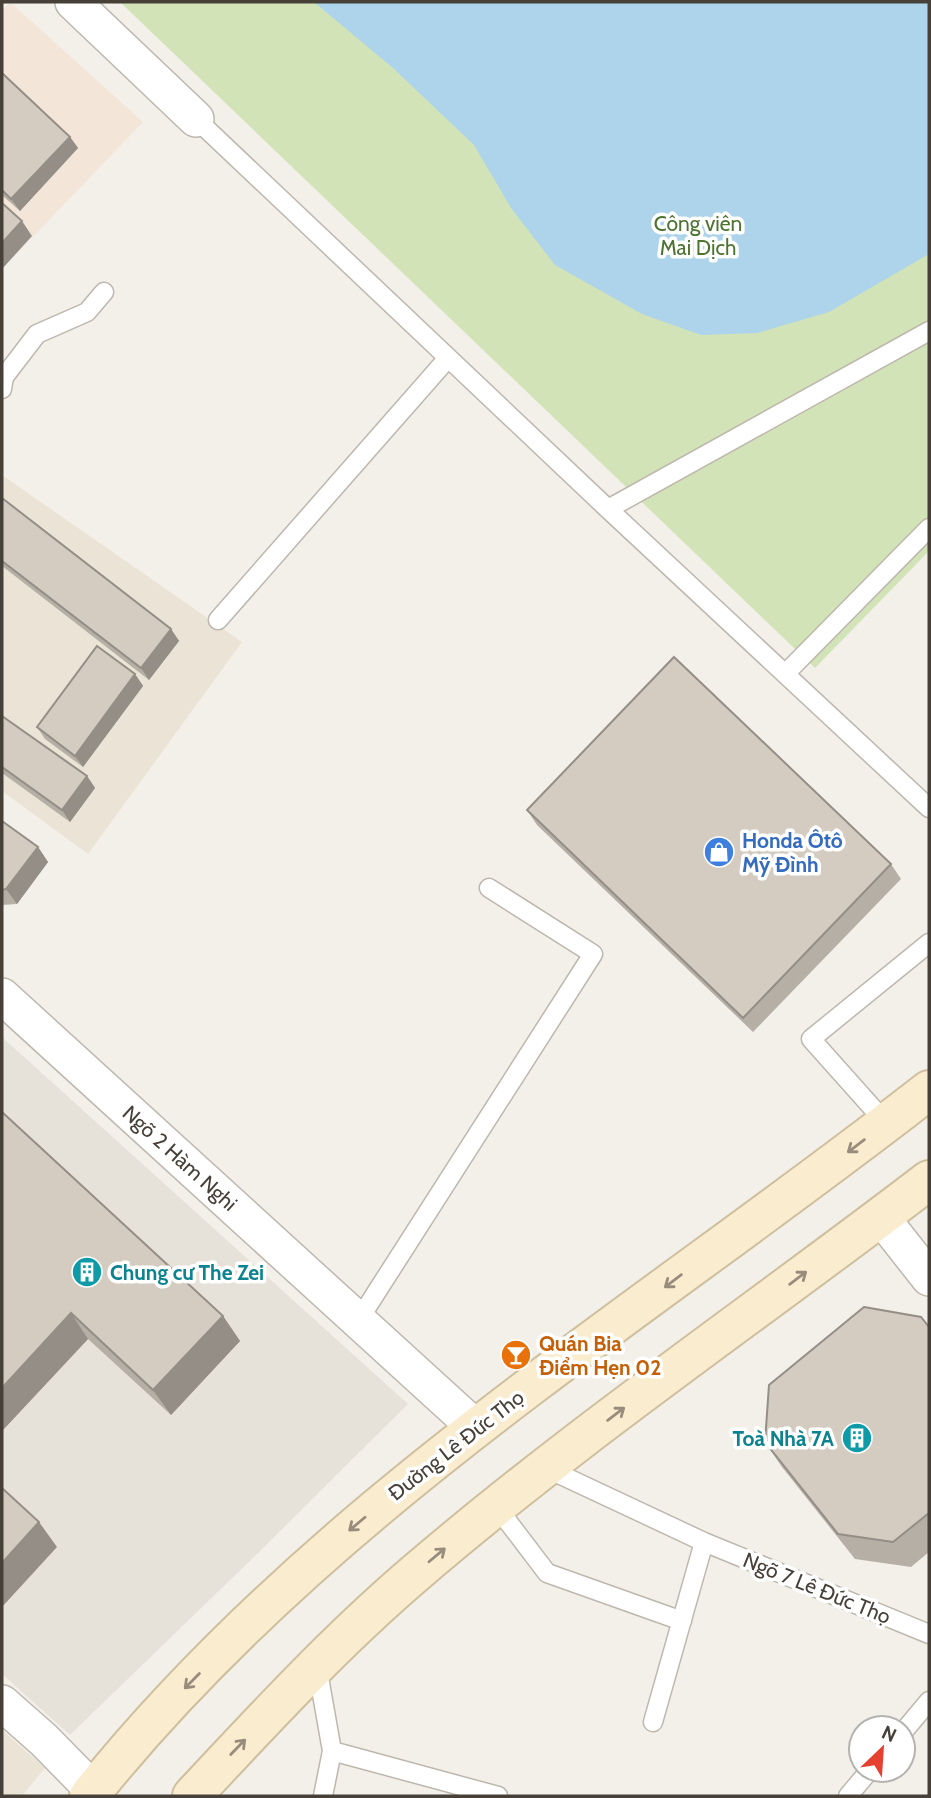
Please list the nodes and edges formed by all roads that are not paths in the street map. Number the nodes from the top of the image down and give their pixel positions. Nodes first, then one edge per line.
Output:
1 (73, 2) edge
2 (196, 119) joint
3 (104, 292) dead end
4 (929, 331) edge
5 (448, 358) junction
6 (2, 389) edge
7 (608, 509) junction
8 (929, 528) edge
9 (218, 620) dead end
10 (785, 674) junction
11 (929, 808) edge
12 (489, 888) dead end
13 (929, 943) edge
14 (2, 996) edge
15 (929, 1090) edge
16 (886, 1123) junction
17 (929, 1180) edge
18 (881, 1217) junction
19 (929, 1278) edge
20 (358, 1321) junction
21 (476, 1427) junction
22 (544, 1467) junction
23 (496, 1506) junction
24 (705, 1542) junction
25 (682, 1621) junction
26 (929, 1634) edge
27 (316, 1665) junction
28 (929, 1701) edge
29 (2, 1703) edge
30 (917, 1715) edge
31 (653, 1722) dead end
32 (332, 1751) junction
33 (92, 1794) edge
34 (191, 1796) edge
35 (323, 1796) edge
36 (498, 1796) edge

1 - 2 street
2 - 5 lane
3 - 6 lane
4 - 7 lane
5 - 7 lane
5 - 9 lane
7 - 10 lane
8 - 10 lane
10 - 11 lane
12 - 20 lane
13 - 16 lane
14 - 20 street, Ngõ 2 Hàm Nghi
15 - 16 main road, Đường Lê Đức Thọ
16 -> 21 main road, Đường Lê Đức Thọ
17 - 18 main road
18 - 19 street
22 -> 18 main road
20 - 21 street, Ngõ 2 Hàm Nghi
21 -> 33 main road, Đường Lê Đức Thọ
22 - 23 main road
22 - 24 lane, Ngõ 7 Lê Đức Thọ
23 - 25 lane
27 -> 23 main road
24 - 25 lane
24 - 26 lane, Ngõ 7 Lê Đức Thọ
25 - 31 lane
27 - 32 lane
34 -> 27 main road
28 - 30 lane
29 - 33 street
32 - 35 lane
32 - 36 lane

